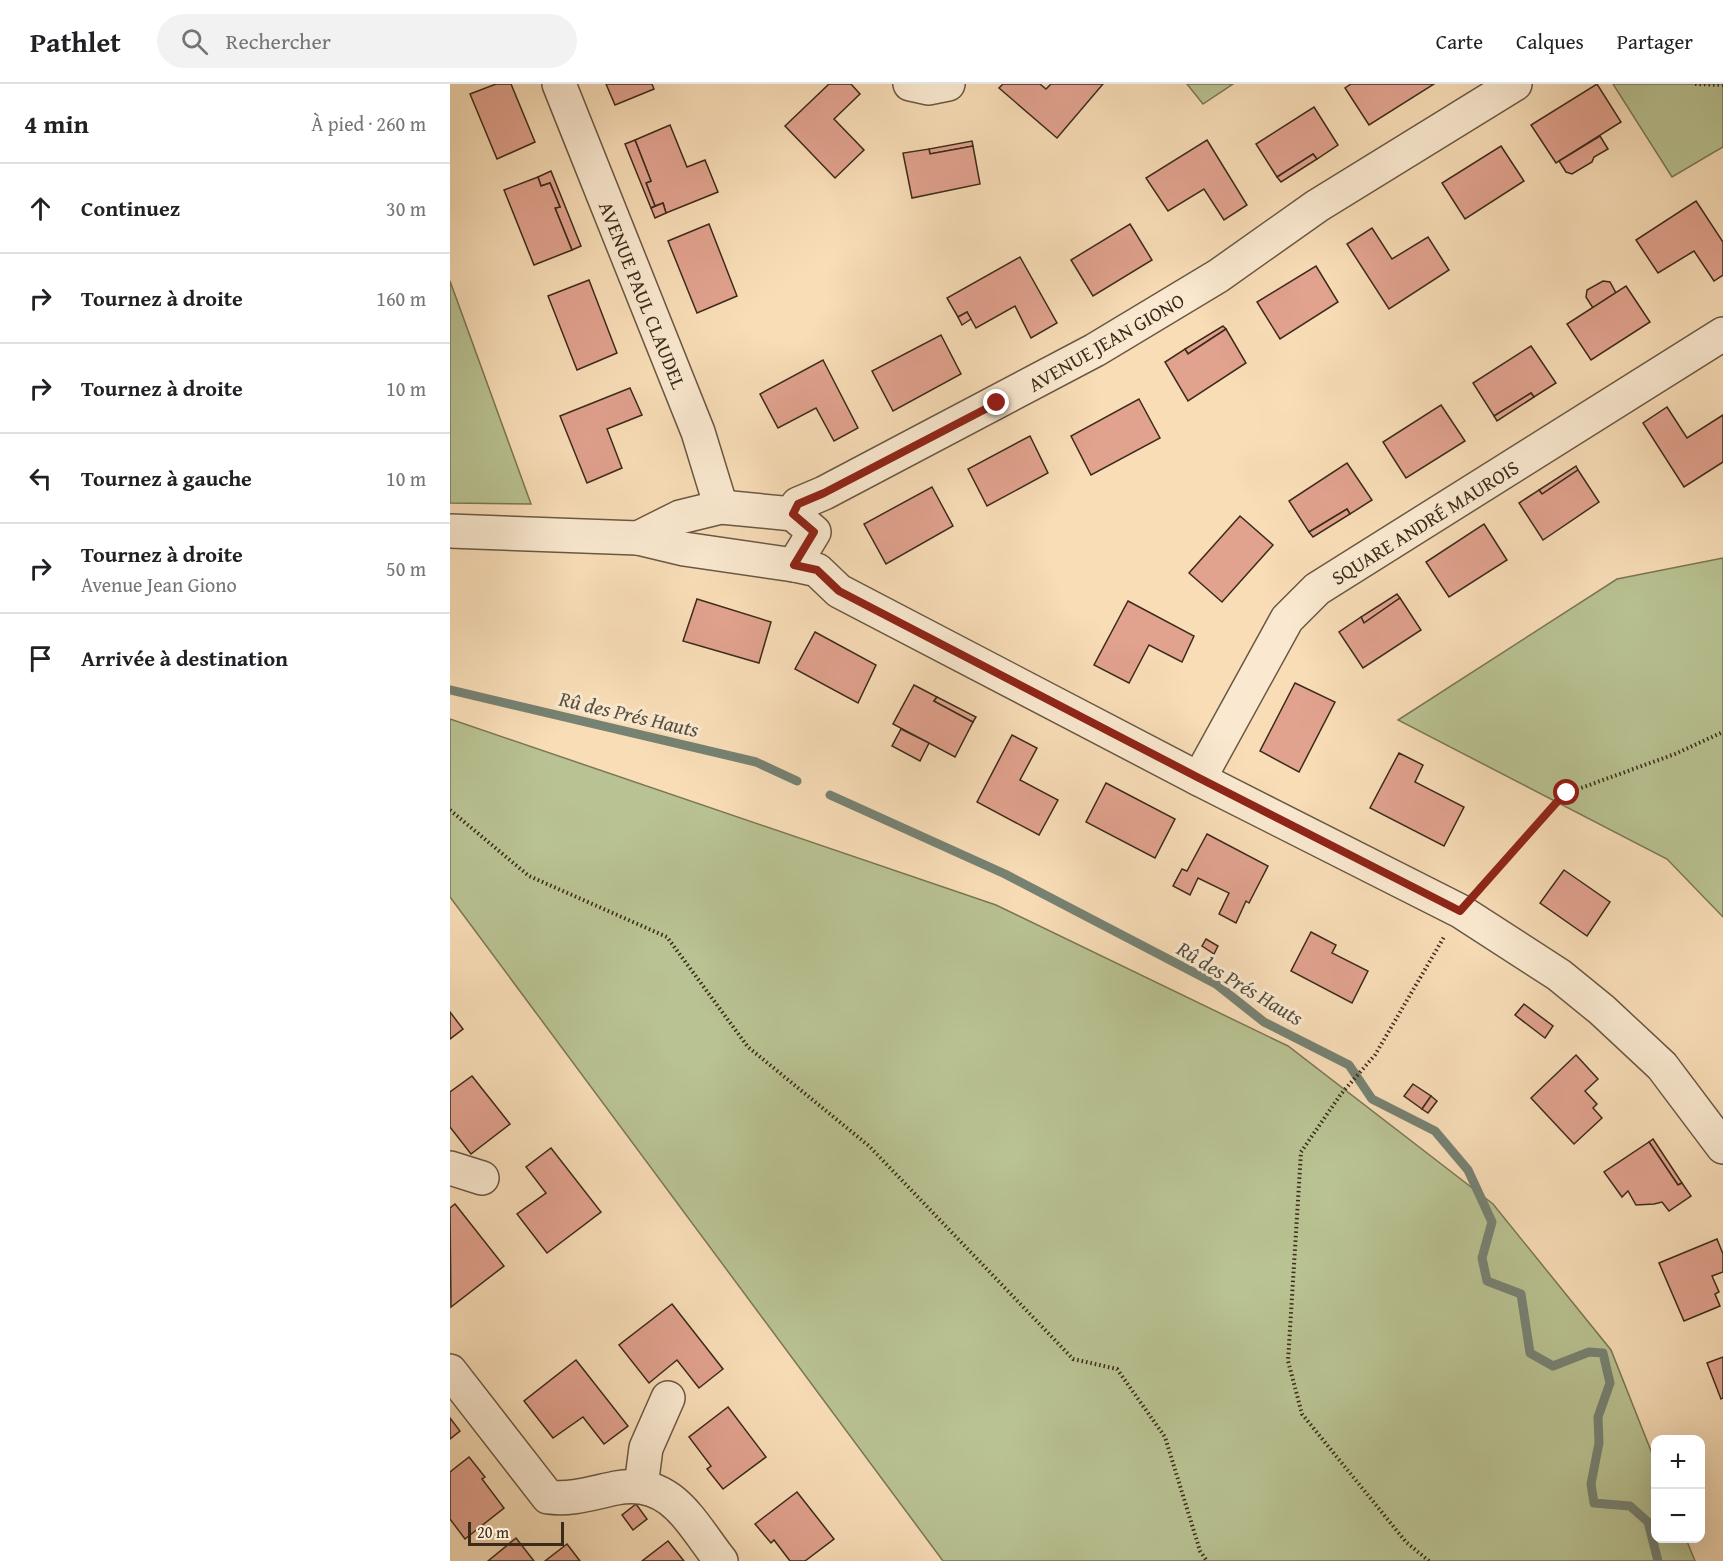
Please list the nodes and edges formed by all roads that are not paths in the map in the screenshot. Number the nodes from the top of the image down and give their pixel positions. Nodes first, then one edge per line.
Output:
1 (559, 84) edge
2 (910, 84) edge
3 (948, 84) edge
4 (1515, 84) edge
5 (1723, 334) edge
6 (721, 507) junction
7 (793, 514) junction
8 (450, 531) edge
9 (638, 538) junction
10 (794, 565) junction
11 (1199, 778) junction
12 (1723, 1145) edge
13 (450, 1168) edge
14 (482, 1178) dead end
15 (450, 1371) edge
16 (668, 1398) dead end
17 (641, 1486) junction
18 (721, 1561) edge

1 - 6 street, AVENUE PAUL CLAUDEL
2 - 3 street
4 - 7 street, AVENUE JEAN GIONO
5 - 11 street, SQUARE ANDRÉ MAUROIS
6 - 7 street
6 - 9 street
7 - 10 street
8 - 9 street
9 - 10 street
10 - 11 street
11 - 12 street
13 - 14 street
15 - 17 street
16 - 17 street
17 - 18 street

